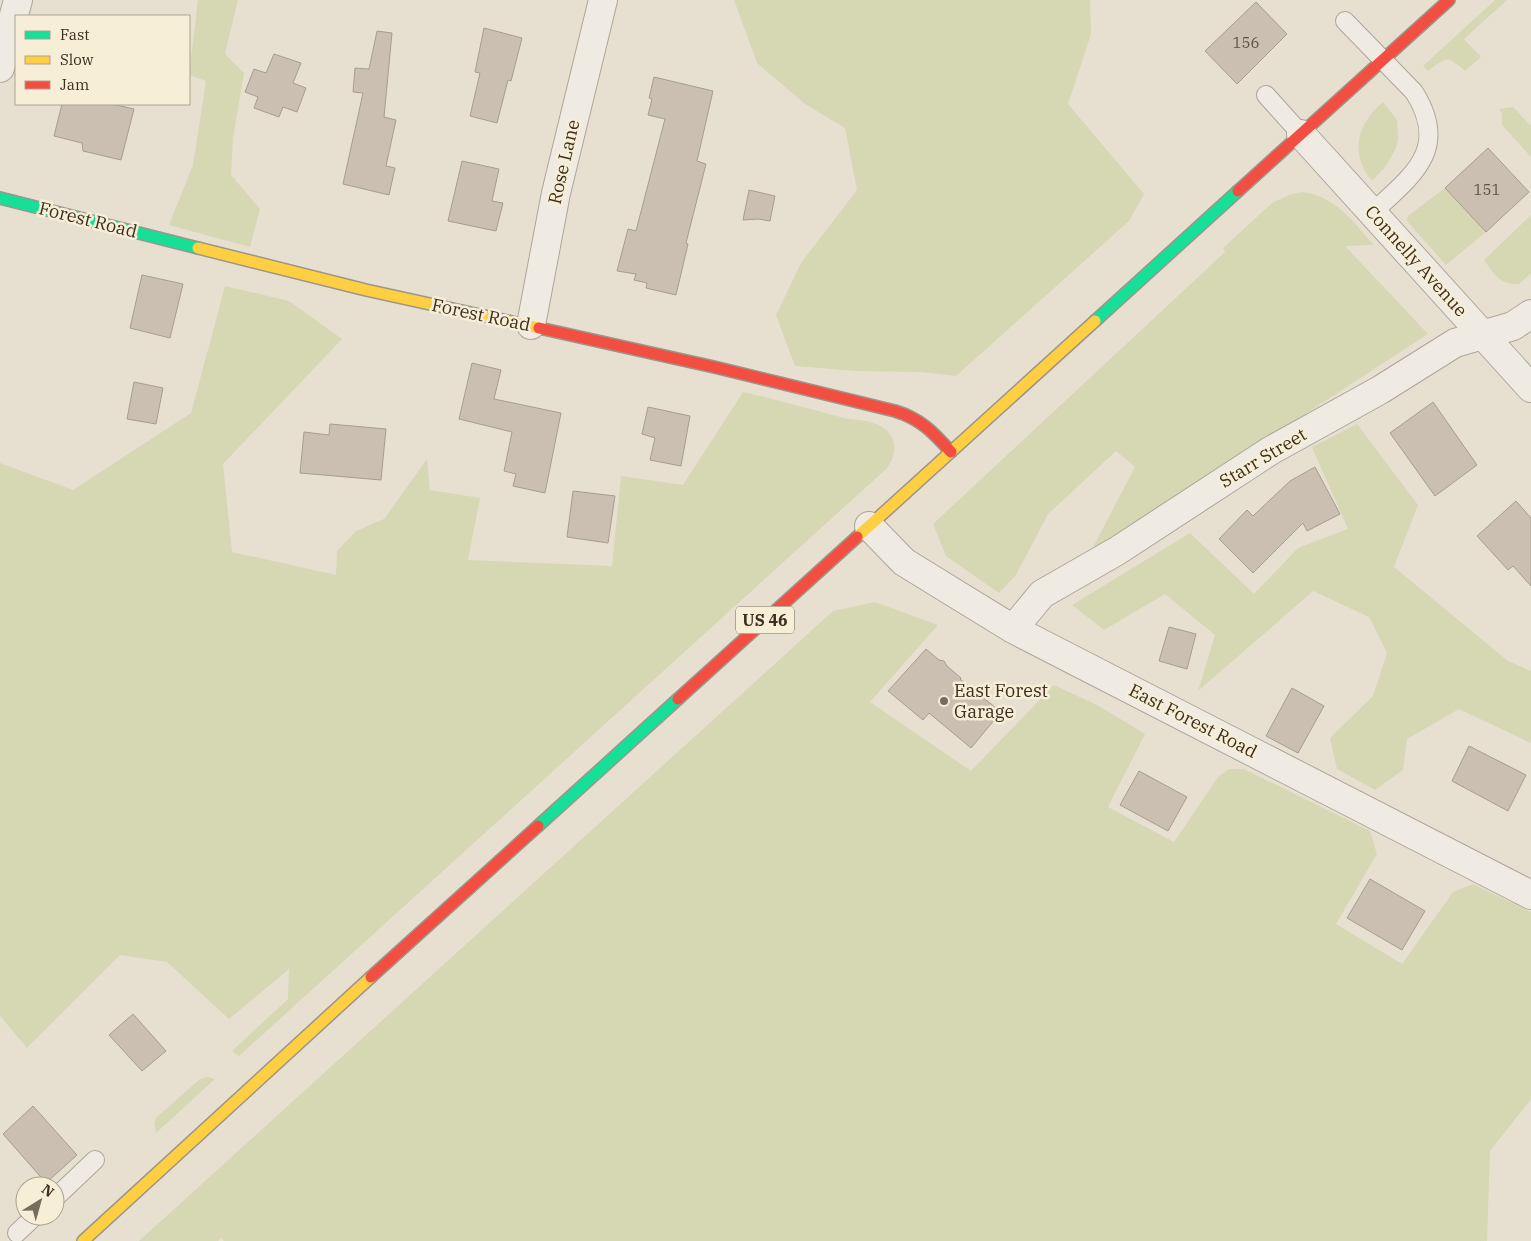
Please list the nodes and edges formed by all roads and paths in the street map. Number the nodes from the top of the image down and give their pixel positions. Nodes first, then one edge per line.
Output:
1 (18, 0) edge
2 (603, 0) edge
3 (1449, 0) edge
4 (1345, 20) dead end
5 (1383, 60) junction
6 (0, 68) edge
7 (1266, 95) dead end
8 (1301, 134) junction
9 (0, 198) edge
10 (1373, 212) junction
11 (1531, 314) edge
12 (531, 326) junction
13 (1483, 335) junction
14 (1531, 388) edge
15 (951, 452) junction
16 (869, 526) junction
17 (1013, 628) junction
18 (1531, 895) edge
19 (95, 1160) dead end
20 (65, 1188) edge
21 (27, 1226) edge
22 (17, 1238) edge
23 (83, 1241) edge

1 - 6 street
2 - 12 street, Rose Lane
3 - 5 main road, US 46
4 - 5 lane
5 - 8 main road, US 46
5 - 10 lane
7 - 8 lane
8 - 10 street, Connelly Avenue
8 - 15 main road, US 46
9 - 12 main road, Forest Road
10 - 13 street, Connelly Avenue
11 - 13 street, Starr Street
12 - 15 main road, Forest Road
13 - 14 street, Connelly Avenue
13 - 17 street, Starr Street
15 - 16 main road, US 46
16 - 17 street, East Forest Road
16 - 23 main road, US 46
17 - 18 street, East Forest Road
19 - 20 lane
21 - 22 lane

